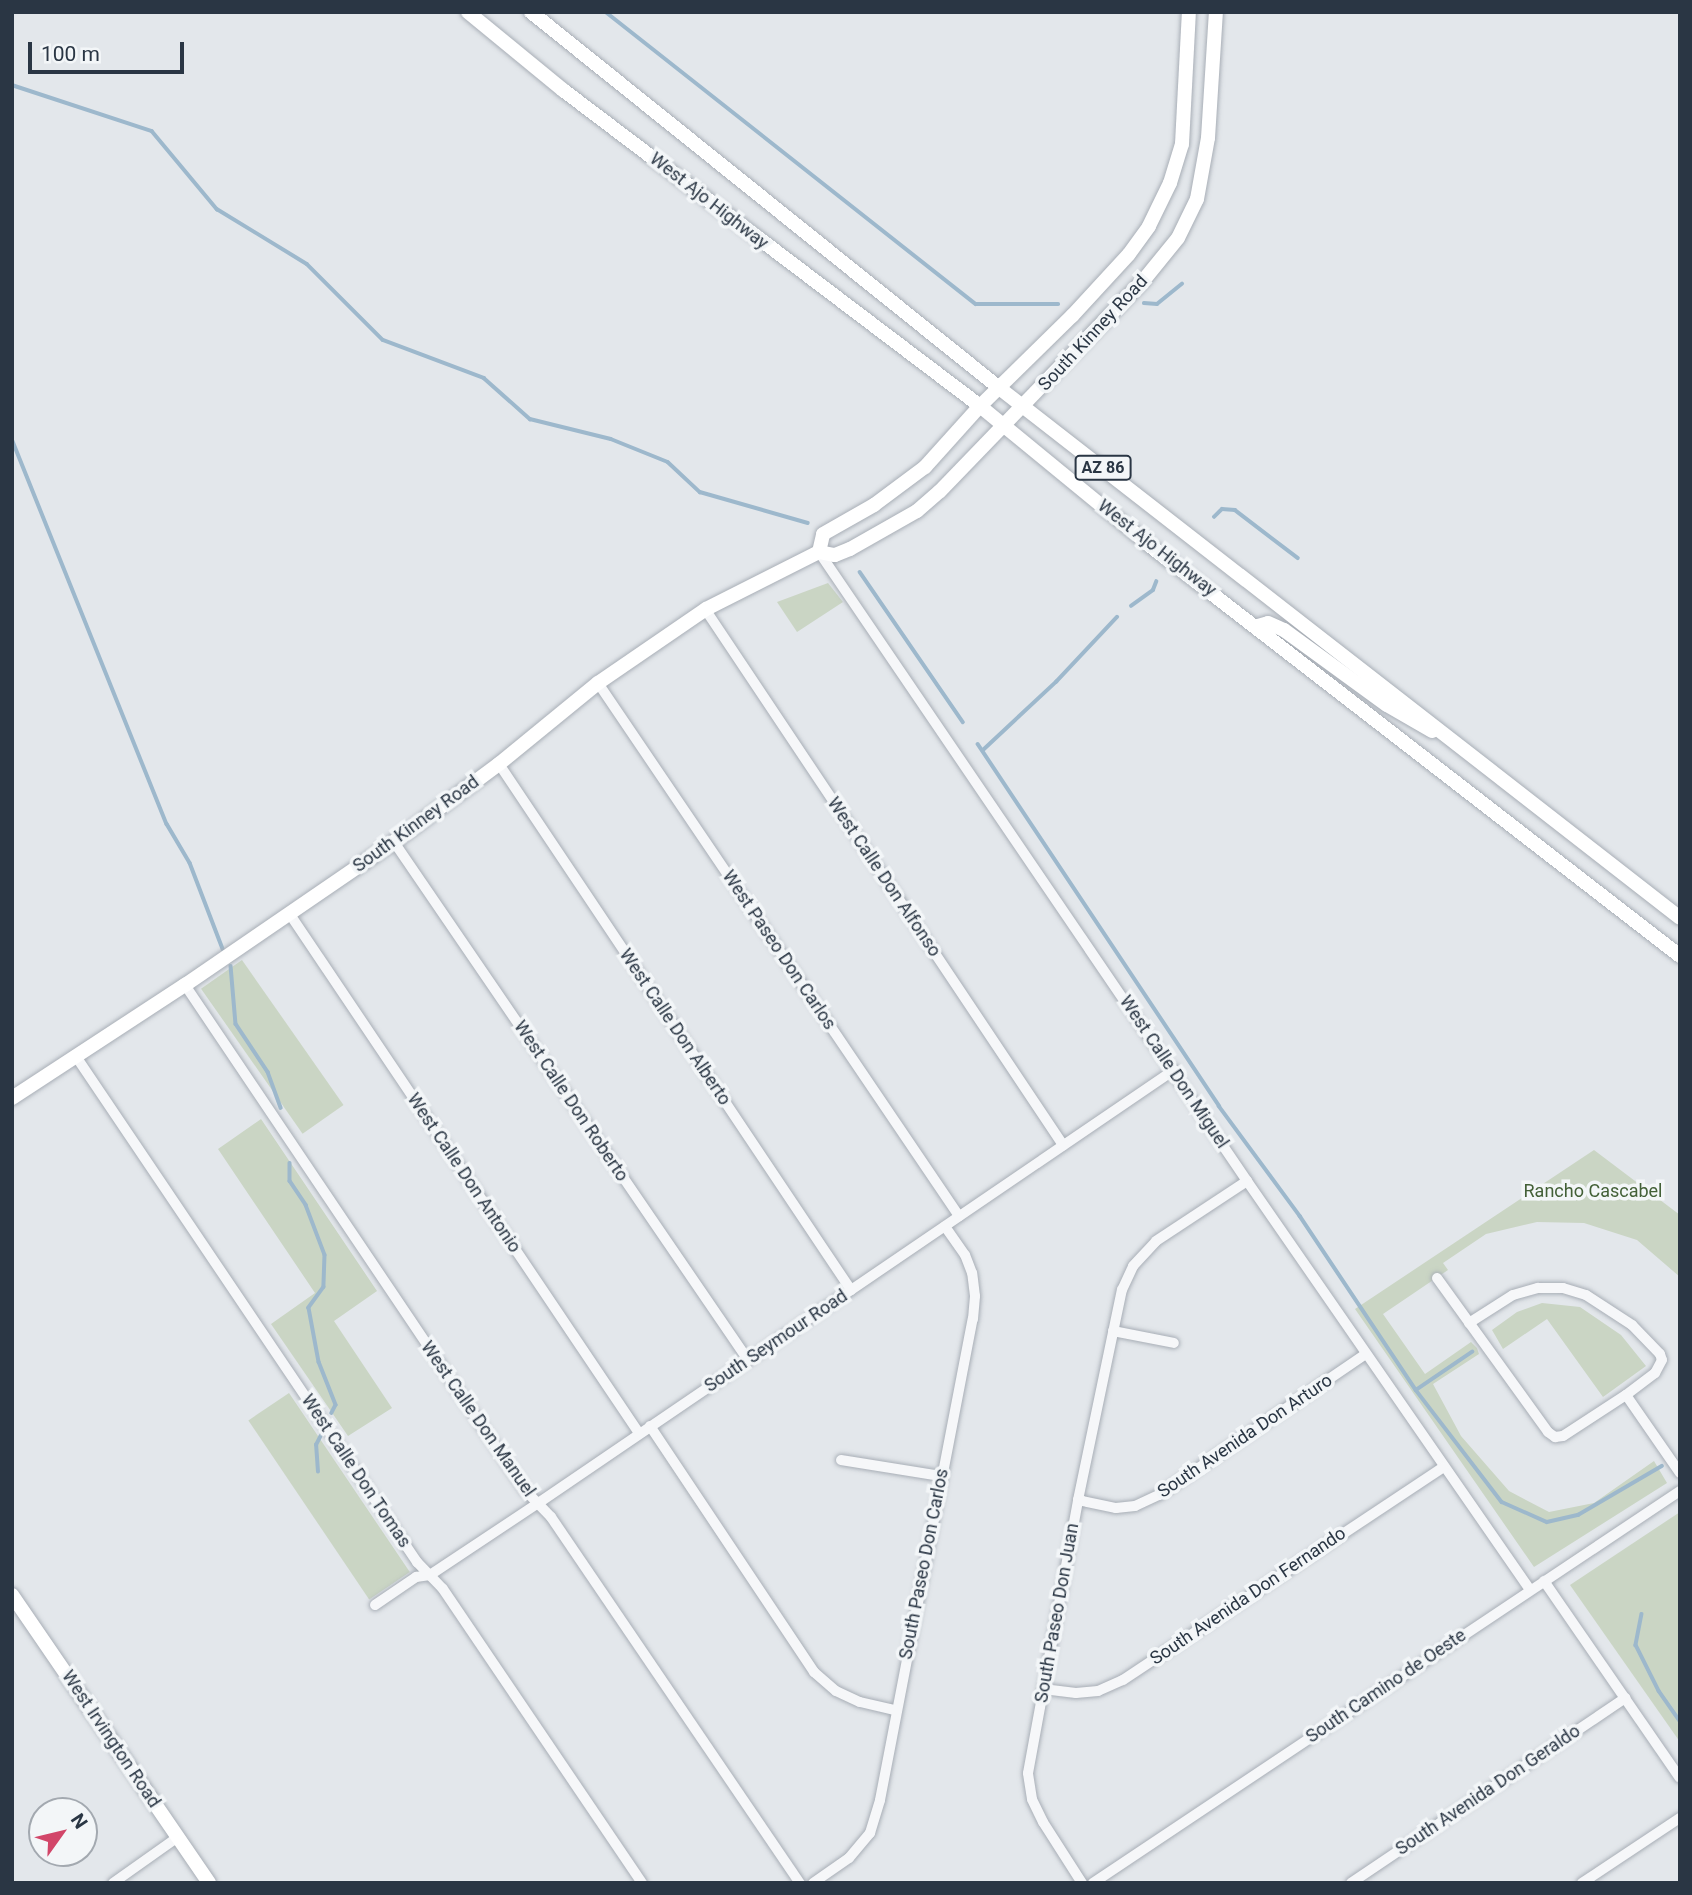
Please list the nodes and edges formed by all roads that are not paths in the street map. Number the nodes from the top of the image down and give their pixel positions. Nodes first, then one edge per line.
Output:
1 (468, 12) edge
2 (531, 12) edge
3 (1189, 12) edge
4 (1216, 12) edge
5 (998, 387) junction
6 (980, 406) junction
7 (1024, 406) junction
8 (1005, 426) junction
9 (819, 552) junction
10 (705, 609) junction
11 (1258, 626) junction
12 (598, 683) junction
13 (1453, 740) junction
14 (499, 764) junction
15 (394, 842) junction
16 (289, 913) junction
17 (1680, 918) edge
18 (1680, 956) edge
19 (185, 985) junction
20 (75, 1055) junction
21 (1174, 1070) junction
22 (12, 1098) edge
23 (1063, 1145) junction
24 (1247, 1181) junction
25 (959, 1216) junction
26 (945, 1226) junction
27 (1437, 1278) dead end
28 (851, 1290) junction
29 (1469, 1323) junction
30 (1112, 1331) junction
31 (1174, 1343) dead end
32 (1366, 1353) junction
33 (748, 1360) junction
34 (1626, 1395) junction
35 (650, 1426) junction
36 (639, 1433) junction
37 (841, 1460) dead end
38 (1443, 1467) junction
39 (1680, 1473) edge
40 (941, 1476) junction
41 (1680, 1491) edge
42 (1078, 1500) junction
43 (537, 1504) junction
44 (430, 1575) junction
45 (1544, 1581) junction
46 (1530, 1590) junction
47 (12, 1595) edge
48 (375, 1605) dead end
49 (1043, 1689) junction
50 (1625, 1698) junction
51 (896, 1710) junction
52 (1680, 1778) edge
53 (1680, 1818) edge
54 (178, 1837) junction
55 (1098, 1881) edge
56 (113, 1883) edge
57 (209, 1883) edge
58 (642, 1883) edge
59 (800, 1883) edge
60 (813, 1883) edge
61 (1082, 1883) edge
62 (1351, 1883) edge
63 (1582, 1883) edge

1 - 6 main road, West Ajo Highway / AZ 86
2 - 5 main road, West Ajo Highway / AZ 86
3 - 5 main road, South Kinney Road
4 - 7 main road, South Kinney Road
5 - 6 main road, South Kinney Road
5 - 7 main road, West Ajo Highway / AZ 86
6 - 8 main road, West Ajo Highway / AZ 86
6 - 9 main road, South Kinney Road
7 - 8 main road, South Kinney Road
7 - 13 main road, West Ajo Highway / AZ 86
8 - 9 main road, South Kinney Road
8 - 11 main road, West Ajo Highway / AZ 86
9 - 10 main road, South Kinney Road
9 - 21 street, West Calle Don Miguel
10 - 12 main road, South Kinney Road
10 - 23 street, West Calle Don Alfonso
11 - 13 main road
11 - 18 main road, West Ajo Highway / AZ 86
12 - 14 main road, South Kinney Road
12 - 25 street, West Paseo Don Carlos
13 - 17 main road, West Ajo Highway / AZ 86
14 - 15 main road, South Kinney Road
14 - 28 street, West Calle Don Alberto
15 - 16 main road, South Kinney Road
15 - 33 street, West Calle Don Roberto
16 - 19 main road, South Kinney Road
16 - 36 street, West Calle Don Antonio
19 - 20 main road, South Kinney Road
19 - 43 street, West Calle Don Manuel
20 - 22 main road, South Kinney Road
20 - 44 street, West Calle Don Tomas
21 - 23 street, South Seymour Road
21 - 24 street, West Calle Don Miguel
23 - 25 street, South Seymour Road
24 - 30 street, South Paseo Don Juan
24 - 32 street, West Calle Don Miguel
25 - 26 street, South Seymour Road
26 - 28 street, South Seymour Road
26 - 40 street, South Paseo Don Carlos
27 - 29 street
28 - 33 street, South Seymour Road
29 - 34 street
29 - 34 street
30 - 31 street
30 - 42 street, South Paseo Don Juan
32 - 38 street, West Calle Don Miguel
32 - 42 street, South Avenida Don Arturo
33 - 35 street, South Seymour Road
34 - 39 street
35 - 36 street, South Seymour Road
35 - 51 street
36 - 43 street, South Seymour Road
37 - 40 street
38 - 46 street, West Calle Don Miguel
38 - 49 street, South Avenida Don Fernando
40 - 51 street, South Paseo Don Carlos
41 - 45 street, South Camino de Oeste
42 - 49 street, South Paseo Don Juan
43 - 44 street, South Seymour Road
43 - 59 street, West Calle Don Manuel
44 - 48 street, South Seymour Road
44 - 58 street, West Calle Don Tomas
45 - 46 street, South Camino de Oeste
45 - 50 street
46 - 55 street, South Camino de Oeste
47 - 54 main road, West Irvington Road
49 - 61 street, South Paseo Don Juan
50 - 52 street
50 - 62 street, South Avenida Don Geraldo
51 - 60 street, South Paseo Don Carlos
53 - 63 street
54 - 56 street
54 - 57 main road, West Irvington Road

